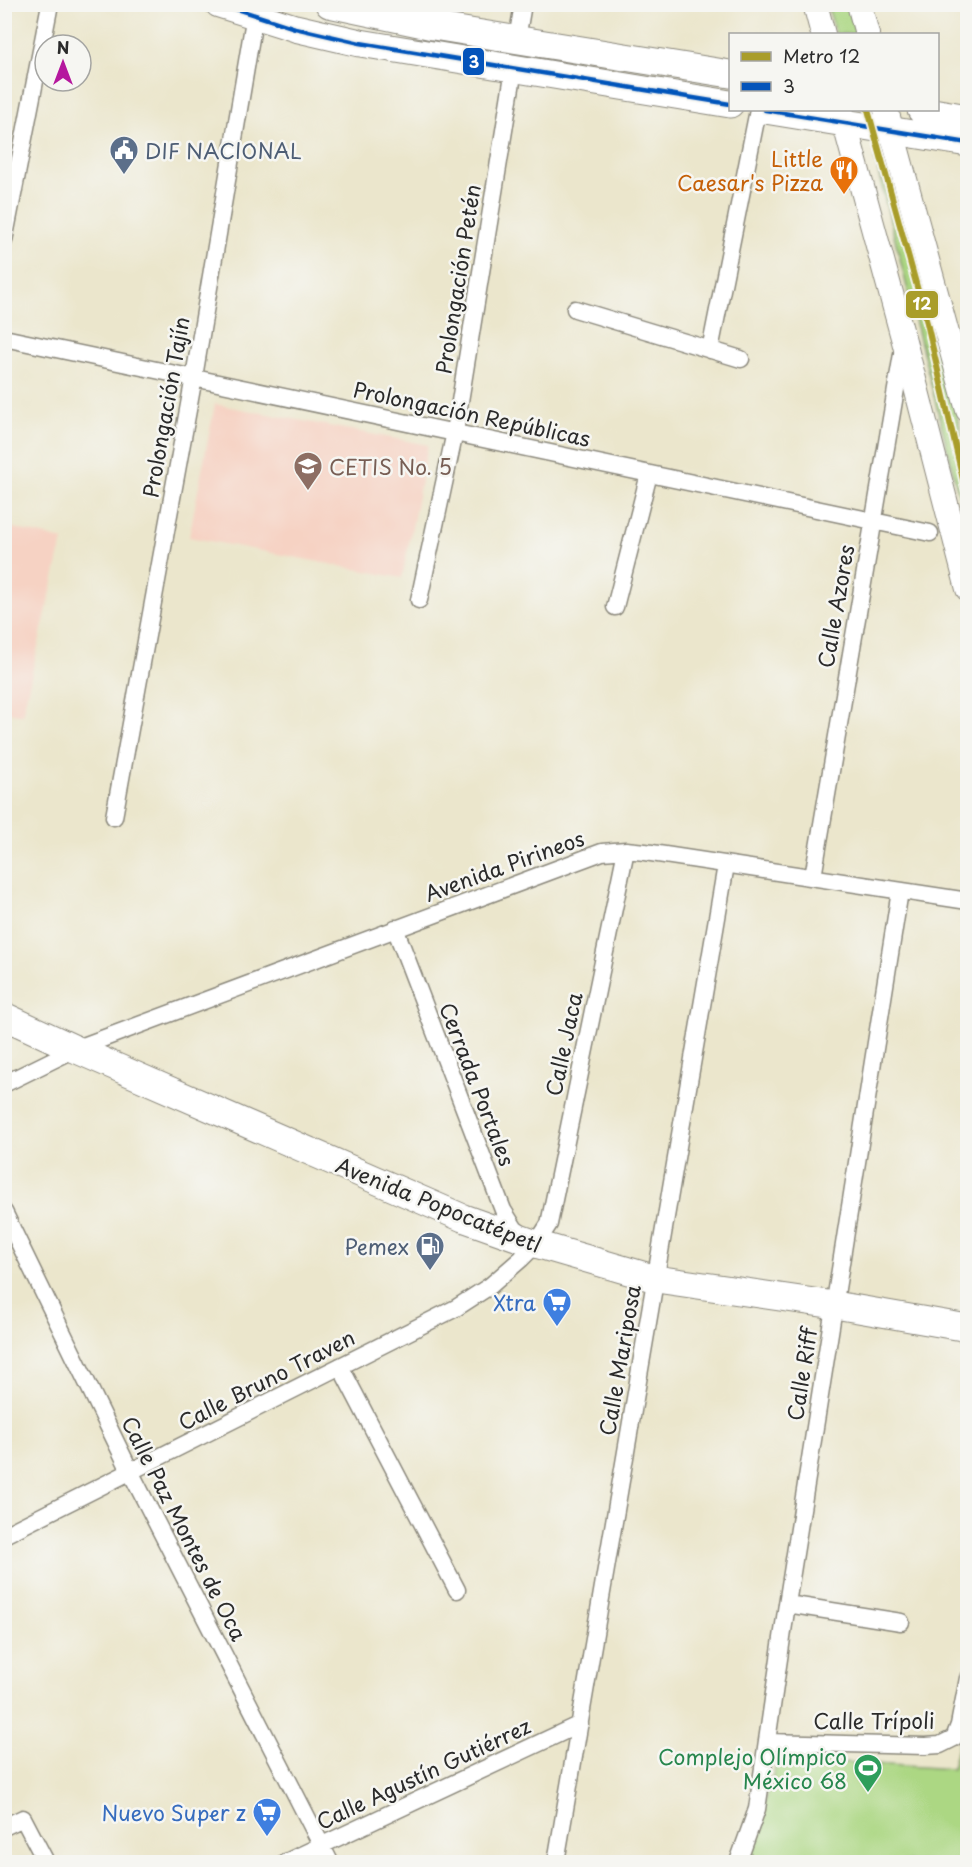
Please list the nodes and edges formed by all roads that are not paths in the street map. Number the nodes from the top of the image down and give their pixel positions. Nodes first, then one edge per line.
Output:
1 (50, 4) edge
2 (219, 4) edge
3 (329, 4) edge
4 (523, 4) edge
5 (815, 4) edge
6 (859, 4) edge
7 (256, 10) edge
8 (823, 33) edge
9 (867, 33) edge
10 (517, 39) junction
11 (514, 69) junction
12 (729, 75) edge
13 (729, 104) edge
14 (758, 111) edge
15 (778, 111) edge
16 (927, 111) edge
17 (842, 116) edge
18 (968, 118) edge
19 (889, 121) edge
20 (968, 143) edge
21 (4, 242) edge
22 (575, 309) dead end
23 (4, 338) edge
24 (904, 341) junction
25 (710, 350) junction
26 (741, 359) dead end
27 (194, 377) junction
28 (968, 410) edge
29 (455, 432) junction
30 (649, 474) junction
31 (872, 522) junction
32 (930, 533) dead end
33 (968, 589) edge
34 (419, 600) dead end
35 (615, 607) dead end
36 (114, 816) dead end
37 (626, 850) junction
38 (726, 865) junction
39 (813, 877) junction
40 (900, 891) junction
41 (968, 901) edge
42 (395, 928) junction
43 (4, 1016) edge
44 (75, 1049) junction
45 (4, 1084) edge
46 (4, 1212) edge
47 (536, 1244) junction
48 (656, 1279) junction
49 (835, 1305) junction
50 (968, 1328) edge
51 (340, 1366) junction
52 (131, 1473) junction
53 (4, 1535) edge
54 (457, 1590) dead end
55 (787, 1604) junction
56 (901, 1622) dead end
57 (968, 1678) edge
58 (580, 1724) junction
59 (767, 1742) junction
60 (4, 1827) edge
61 (322, 1846) junction
62 (46, 1863) edge
63 (286, 1863) edge
64 (330, 1863) edge
65 (556, 1863) edge
66 (738, 1863) edge

1 - 21 street
2 - 7 main road
3 - 10 main road
4 - 10 street
5 - 8 main road
6 - 9 main road
7 - 11 main road
7 - 27 street, Prolongación Tajín
10 - 12 main road
11 - 13 main road
11 - 29 street, Prolongación Petén
14 - 25 street
15 - 17 main road
16 - 18 main road
17 - 19 main road
17 - 24 main road
19 - 20 main road
19 - 28 main road
22 - 25 street
23 - 27 street, Prolongación Repúblicas
24 - 31 street, Calle Azores
24 - 33 main road
25 - 26 street
27 - 29 street, Prolongación Repúblicas
27 - 36 street, Prolongación Tajín
29 - 30 street, Prolongación Repúblicas
29 - 34 street, Prolongación Petén
30 - 31 street, Prolongación Repúblicas
30 - 35 street
31 - 32 street, Prolongación Repúblicas
31 - 39 street, Calle Azores
37 - 38 street, Avenida Pirineos
37 - 42 street, Avenida Pirineos
37 - 47 street, Calle Jaca
38 - 39 street, Avenida Pirineos
38 - 48 street, Calle Mariposa
39 - 40 street, Avenida Pirineos
40 - 41 street, Avenida Pirineos
40 - 49 street, Calle Riff
42 - 44 street, Avenida Pirineos
42 - 47 street, Cerrada Portales
43 - 44 main road, Avenida Popocatépetl
44 - 45 street, Avenida Pirineos
44 - 47 main road, Avenida Popocatépetl
46 - 52 street, Calle Paz Montes de Oca
47 - 48 main road, Avenida Popocatépetl
47 - 51 street, Calle Bruno Traven
48 - 49 main road, Avenida Popocatépetl
48 - 58 street, Calle Mariposa
49 - 50 main road, Avenida Popocatépetl
49 - 55 street, Calle Riff
51 - 52 street, Calle Bruno Traven
51 - 54 street
52 - 53 street, Calle Bruno Traven
52 - 61 street, Calle Paz Montes de Oca
55 - 56 street
55 - 59 street, Calle Riff
57 - 59 street, Calle Trípoli
58 - 61 street, Calle Agustín Gutiérrez
58 - 65 street, Calle Mariposa
59 - 66 street, Calle Riff
60 - 62 street
61 - 63 street, Calle Agustín Gutiérrez
61 - 64 street, Calle Paz Montes de Oca

